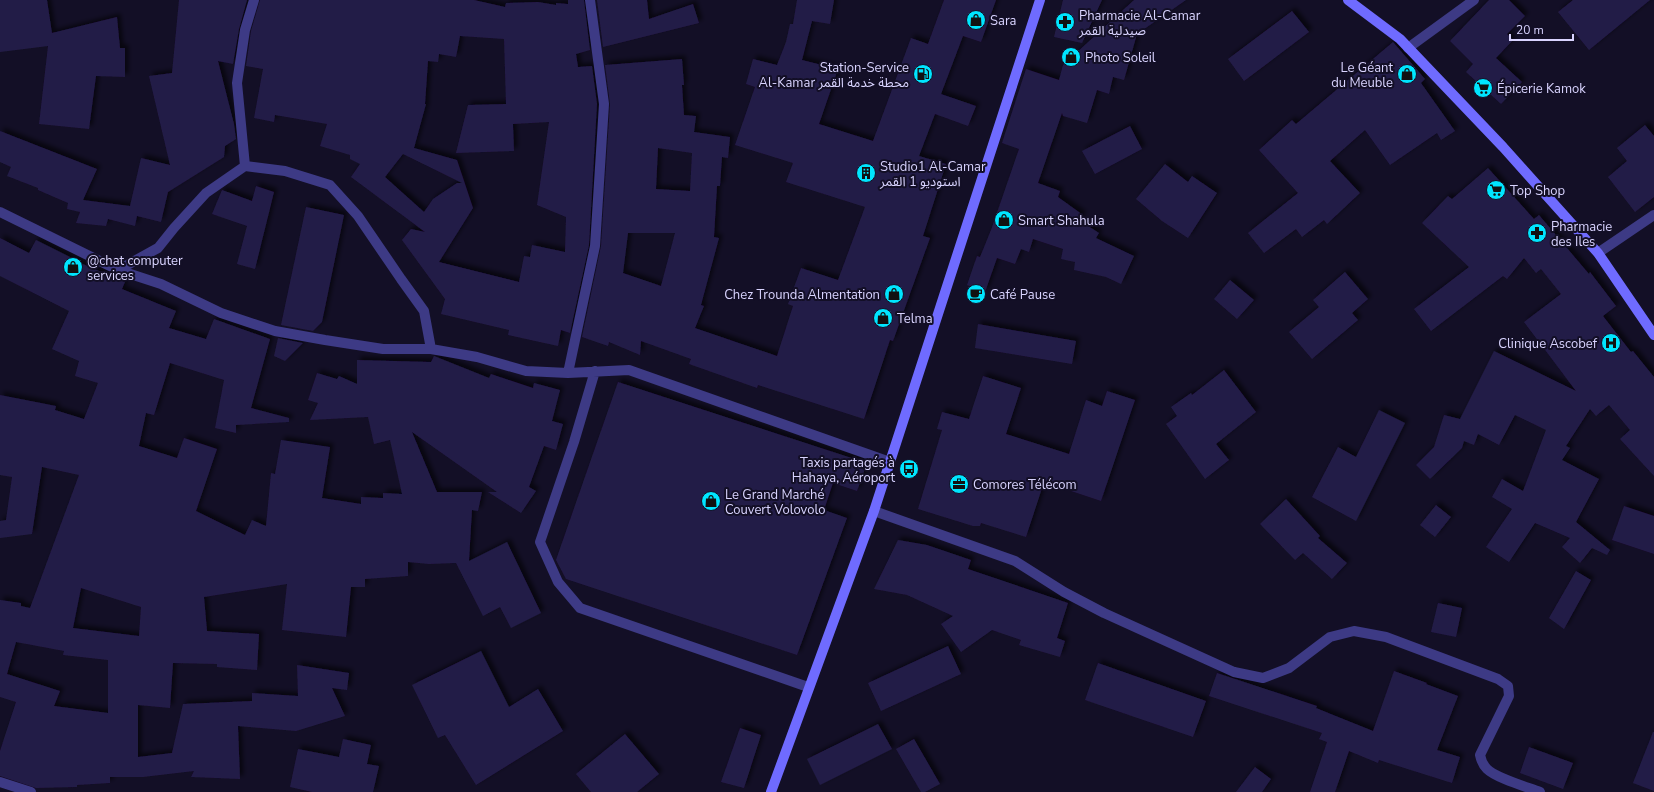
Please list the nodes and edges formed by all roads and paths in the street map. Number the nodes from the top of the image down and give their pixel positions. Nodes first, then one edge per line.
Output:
1 (254, 0) edge
2 (590, 0) edge
3 (1040, 0) edge
4 (1348, 0) edge
5 (1474, 0) edge
6 (1408, 48) junction
7 (245, 166) junction
8 (0, 212) edge
9 (1654, 215) edge
10 (1598, 254) junction
11 (118, 270) junction
12 (1654, 335) edge
13 (431, 349) junction
14 (595, 371) junction
15 (568, 373) junction
16 (890, 462) junction
17 (874, 511) junction
18 (808, 688) junction
19 (0, 782) edge
20 (31, 792) edge
21 (771, 792) edge
22 (1540, 792) edge

1 - 7 street
2 - 15 street
3 - 16 street
4 - 6 street
5 - 6 street
6 - 10 street
7 - 11 street
7 - 13 street
8 - 11 street
9 - 10 street
10 - 12 street
11 - 13 street
13 - 15 street
14 - 15 street
14 - 16 street
14 - 18 street
16 - 17 street
17 - 18 street
17 - 22 street
18 - 21 street
19 - 20 street

